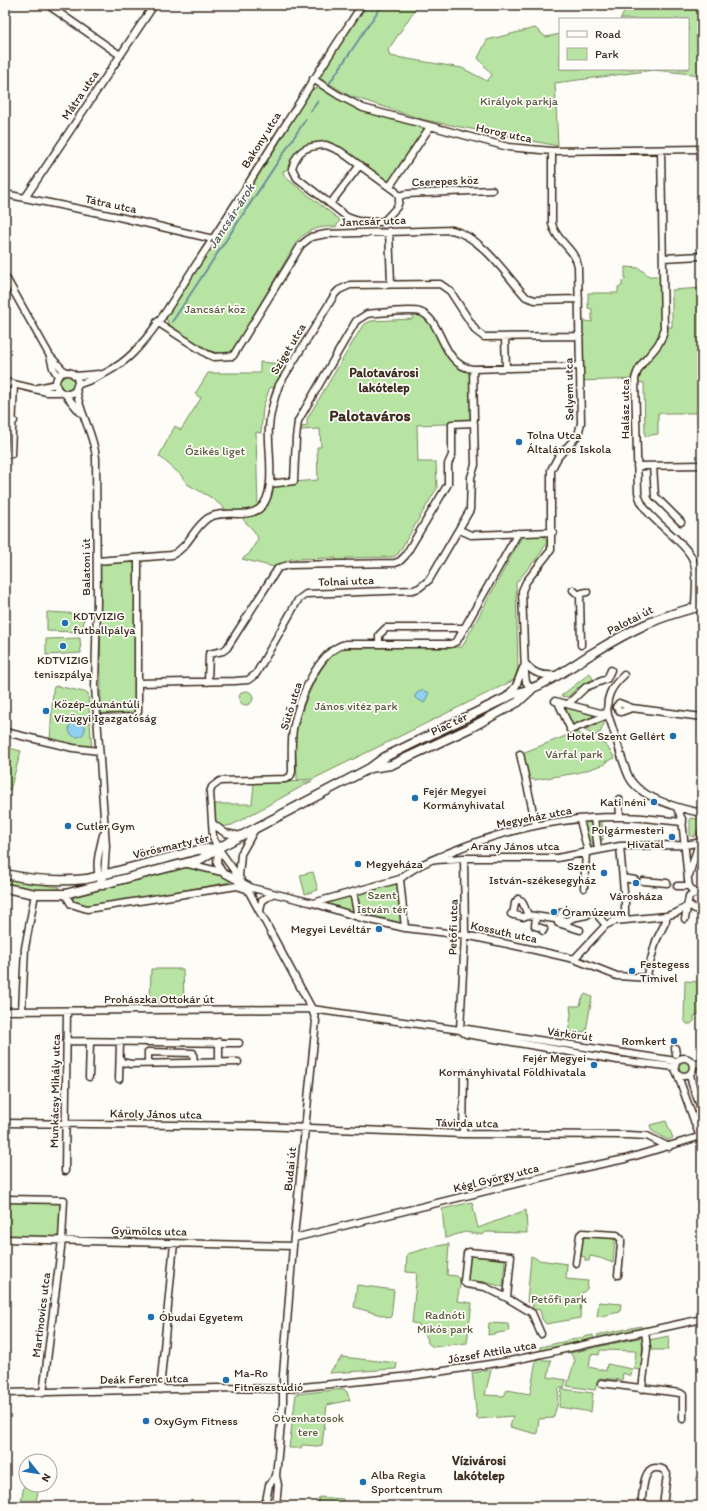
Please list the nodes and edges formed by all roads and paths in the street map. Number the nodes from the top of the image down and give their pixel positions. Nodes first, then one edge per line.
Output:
1 (48, 5) edge
2 (154, 5) edge
3 (362, 5) edge
4 (120, 55) junction
5 (313, 79) junction
6 (430, 127) junction
7 (702, 149) edge
8 (661, 150) junction
9 (552, 151) junction
10 (360, 165) junction
11 (390, 186) junction
12 (492, 190) dead end
13 (5, 194) edge
14 (399, 196) junction
15 (25, 198) junction
16 (330, 204) junction
17 (389, 231) junction
18 (213, 238) junction
19 (702, 256) edge
20 (663, 258) junction
21 (5, 276) edge
22 (391, 284) junction
23 (579, 299) junction
24 (157, 322) junction
25 (580, 336) junction
26 (505, 338) junction
27 (50, 356) junction
28 (580, 366) junction
29 (506, 368) junction
30 (473, 370) junction
31 (65, 372) junction
32 (101, 374) junction
33 (58, 376) junction
34 (75, 376) junction
35 (5, 382) edge
36 (14, 384) junction
37 (56, 384) junction
38 (77, 386) junction
39 (37, 388) junction
40 (63, 393) junction
41 (84, 417) junction
42 (5, 421) edge
43 (14, 421) junction
44 (474, 421) junction
45 (5, 438) edge
46 (12, 438) junction
47 (5, 454) edge
48 (637, 466) junction
49 (653, 466) junction
50 (702, 466) edge
51 (270, 484) junction
52 (681, 522) dead end
53 (460, 530) junction
54 (553, 532) junction
55 (518, 533) junction
56 (138, 558) junction
57 (97, 561) junction
58 (695, 578) junction
59 (702, 588) edge
60 (573, 590) dead end
61 (587, 592) dead end
62 (580, 596) junction
63 (698, 607) edge
64 (465, 628) junction
65 (379, 644) junction
66 (581, 645) dead end
67 (524, 662) junction
68 (574, 666) joint
69 (611, 670) dead end
70 (560, 675) junction
71 (624, 676) dead end
72 (607, 679) junction
73 (208, 682) junction
74 (138, 683) junction
75 (614, 684) junction
76 (532, 690) junction
77 (502, 700) junction
78 (568, 704) junction
79 (632, 708) dead end
80 (608, 715) junction
81 (702, 717) edge
82 (97, 718) junction
83 (5, 732) edge
84 (99, 751) junction
85 (520, 754) dead end
86 (370, 768) junction
87 (620, 799) dead end
88 (677, 808) junction
89 (702, 813) edge
90 (620, 817) junction
91 (594, 818) junction
92 (580, 820) junction
93 (683, 822) junction
94 (212, 823) junction
95 (536, 826) junction
96 (255, 829) junction
97 (702, 833) edge
98 (241, 836) junction
99 (700, 843) edge
100 (685, 845) junction
101 (620, 846) junction
102 (218, 848) junction
103 (598, 849) junction
104 (587, 852) junction
105 (464, 858) junction
106 (432, 860) junction
107 (188, 864) junction
108 (222, 872) junction
109 (5, 874) edge
110 (101, 876) junction
111 (239, 876) junction
112 (623, 878) junction
113 (400, 879) junction
114 (635, 880) dead end
115 (643, 881) dead end
116 (243, 883) junction
117 (667, 883) dead end
118 (688, 883) junction
119 (103, 886) junction
120 (677, 886) dead end
121 (5, 888) edge
122 (584, 888) dead end
123 (248, 890) junction
124 (353, 892) junction
125 (624, 892) dead end
126 (694, 893) junction
127 (35, 894) junction
128 (65, 894) junction
129 (272, 894) junction
130 (702, 895) edge
131 (625, 901) dead end
132 (312, 903) junction
133 (689, 904) junction
134 (702, 906) edge
135 (260, 911) junction
136 (528, 915) junction
137 (587, 915) tunnel mouth
138 (578, 916) junction
139 (666, 916) junction
140 (358, 917) junction
141 (536, 917) junction
142 (599, 917) tunnel mouth
143 (546, 919) junction
144 (685, 919) dead end
145 (558, 920) junction
146 (627, 920) junction
147 (606, 925) junction
148 (405, 928) junction
149 (465, 935) junction
150 (575, 957) junction
151 (312, 1009) junction
152 (22, 1011) junction
153 (67, 1011) junction
154 (5, 1012) edge
155 (460, 1030) junction
156 (66, 1041) junction
157 (90, 1042) junction
158 (120, 1042) junction
159 (219, 1042) junction
160 (239, 1042) dead end
161 (120, 1059) junction
162 (219, 1062) junction
163 (238, 1062) dead end
164 (148, 1063) junction
165 (194, 1063) junction
166 (675, 1064) junction
167 (702, 1064) edge
168 (702, 1068) edge
169 (692, 1069) junction
170 (464, 1073) dead end
171 (677, 1073) junction
172 (89, 1077) dead end
173 (119, 1079) dead end
174 (702, 1111) edge
175 (5, 1123) edge
176 (65, 1124) junction
177 (306, 1128) junction
178 (463, 1134) junction
179 (701, 1139) edge
180 (669, 1147) junction
181 (65, 1171) dead end
182 (5, 1199) edge
183 (5, 1238) edge
184 (294, 1238) junction
185 (62, 1240) junction
186 (174, 1243) junction
187 (293, 1246) junction
188 (576, 1263) dead end
189 (618, 1275) dead end
190 (507, 1298) junction
191 (702, 1319) edge
192 (645, 1331) junction
193 (541, 1334) dead end
194 (601, 1383) dead end
195 (283, 1389) junction
196 (642, 1389) junction
197 (160, 1390) junction
198 (5, 1393) edge
199 (43, 1393) junction
200 (682, 1419) dead end
201 (276, 1476) junction
202 (265, 1506) edge
203 (276, 1506) edge
204 (641, 1506) edge
205 (663, 1506) edge

1 - 4 street
2 - 4 street, Mátra utca
3 - 5 street, Bakony utca
4 - 15 street, Mátra utca
5 - 6 street, Horog utca
5 - 18 street, Bakony utca
6 - 9 street, Horog utca
6 - 11 street
7 - 8 street, Horog utca
8 - 9 street, Horog utca
8 - 20 street, Halász utca
9 - 23 street, Selyem utca
10 - 11 street, Cserepes köz
10 - 16 street
10 - 16 street, Cserepes köz
11 - 14 street, Cserepes köz
12 - 14 street, Cserepes köz
13 - 15 street, Tátra utca
14 - 16 street, Cserepes köz
15 - 18 street, Tátra utca
17 - 22 street
17 - 23 street, Jancsár utca
17 - 24 street, Jancsár utca
18 - 24 street, Bakony utca
19 - 20 street
20 - 48 street, Halász utca
21 - 27 street
22 - 26 street, Sziget utca
22 - 51 street, Sziget utca
23 - 25 street, Selyem utca
24 - 32 street, Bakony utca
25 - 26 street, Sziget utca
25 - 28 street, Selyem utca
26 - 29 street
27 - 31 street
27 - 33 street
28 - 29 street
28 - 54 street, Selyem utca
29 - 30 street
30 - 44 street, Tolnai utca
30 - 51 street
31 - 33 street
31 - 34 street
32 - 34 street, Bakony utca
32 - 38 street, Bakony utca
33 - 37 street
34 - 38 street
35 - 36 street
36 - 39 street
36 - 43 street
37 - 39 street
37 - 40 street
38 - 40 street
38 - 41 street, Balatoni út
39 - 40 street
40 - 41 street, Balatoni út
41 - 57 street, Balatoni út
42 - 43 street
43 - 46 street
44 - 53 street, Tolnai utca
44 - 73 street
45 - 46 street
46 - 47 street
48 - 49 street
48 - 58 street, Halász utca
49 - 50 street
49 - 52 street
51 - 56 street, Sziget utca
53 - 55 street
53 - 73 street, Tolnai utca
54 - 55 street
54 - 67 street, Selyem utca
55 - 64 street, Sütő utca
56 - 57 street, Sziget utca
56 - 74 street
57 - 82 street, Balatoni út
58 - 59 street
58 - 63 street, Halász utca
60 - 62 street
61 - 62 street
62 - 66 street
63 - 68 main road, Palotai út
64 - 65 street, Sütő utca
64 - 65 street
65 - 94 street, Sütő utca
67 - 70 street
67 - 76 street, Selyem utca
67 - 77 street, Selyem utca
68 - 70 main road, Piac tér
69 - 72 street
70 - 76 main road, Piac tér
71 - 75 street
72 - 75 street
72 - 78 street
73 - 74 street, Tolnai utca
74 - 82 street
75 - 80 street
76 - 77 main road, Piac tér
76 - 86 main road, Piac tér
77 - 86 main road, Piac tér
78 - 80 street
78 - 80 street
79 - 81 street
80 - 88 street
82 - 84 street, Balatoni út
83 - 84 street
84 - 110 street, Balatoni út
85 - 95 street
86 - 96 main road, Piac tér
87 - 90 street
88 - 89 street
88 - 93 street
90 - 91 street, Megyeház utca
90 - 93 street, Megyeház utca
91 - 92 street, Megyeház utca
91 - 103 street
92 - 95 street, Megyeház utca
92 - 104 street
93 - 100 street
94 - 98 street
94 - 102 street, Sütő utca
95 - 106 street, Megyeház utca
96 - 98 main road, Piac tér
96 - 111 street
97 - 99 street
98 - 102 main road, Piac tér
99 - 100 street, Arany János utca
99 - 118 street
100 - 101 street, Arany János utca
100 - 118 street
101 - 103 street, Arany János utca
101 - 112 street
102 - 107 main road, Vörösmarty tér
102 - 108 street
102 - 110 main road, Vörösmarty tér
102 - 111 street, Budai út
103 - 104 street, Arany János utca
104 - 105 street, Arany János utca
104 - 122 street
105 - 106 street
105 - 149 street, Petőfi utca
106 - 113 street, Megyeház utca
107 - 108 street, Budai út
107 - 119 main road, Vörösmarty tér
108 - 116 street, Budai út
109 - 110 main road, Vörösmarty tér
110 - 119 street, Balatoni út
111 - 116 street, Budai út
112 - 114 street
112 - 125 street
113 - 124 street
113 - 148 street
115 - 117 street
116 - 123 street, Budai út
116 - 129 street
118 - 120 street
118 - 126 street
119 - 128 main road, Vörösmarty tér
121 - 127 main road, Vörösmarty tér
123 - 128 street
123 - 135 street, Budai út
124 - 132 street
124 - 140 street
126 - 130 street
126 - 133 street
127 - 128 main road, Vörösmarty tér
127 - 152 street
129 - 132 street
129 - 135 street
131 - 146 street
132 - 140 street
133 - 134 street
133 - 139 street
133 - 144 street
135 - 151 street, Budai út
136 - 136 street
136 - 141 street
137 - 138 street
138 - 145 street
138 - 145 street
138 - 145 street
139 - 146 street
139 - 150 street, Kossuth utca
140 - 148 street
141 - 143 street
141 - 143 street
142 - 147 street
143 - 145 street
146 - 147 street
147 - 150 street
148 - 149 street, Kossuth utca
149 - 150 street, Kossuth utca
149 - 155 street, Petőfi utca
151 - 153 street, Prohászka Ottokár út
151 - 155 street, Várkörút
151 - 177 street, Budai út
152 - 153 street, Prohászka Ottokár út
152 - 154 street, Prohászka Ottokár út
153 - 156 street, Munkácsy Mihály utca
155 - 166 street, Várkörút
156 - 157 street
156 - 176 street, Munkácsy Mihály utca
157 - 158 street
157 - 172 street
158 - 159 street
158 - 161 street
159 - 160 street
159 - 162 street
161 - 164 street
161 - 173 street
162 - 163 street
162 - 165 street
164 - 165 street
164 - 165 street
166 - 169 street, Várkörút
166 - 171 street
167 - 169 street, Várkörút
168 - 169 street, Várkörút
169 - 171 street, Várkörút
169 - 174 street
170 - 178 street
171 - 179 street
175 - 176 street, Károly János utca
176 - 177 street, Károly János utca
176 - 181 street, Munkácsy Mihály utca
177 - 178 street, Távirda utca
177 - 184 street, Budai út
178 - 180 street, Távirda utca
179 - 180 street, Kégl György utca
180 - 184 street, Kégl György utca
182 - 185 street
183 - 185 street, Gyümölcs utca
184 - 187 street, Budai út
185 - 186 street, Gyümölcs utca
185 - 199 street, Martinovics utca
186 - 187 street, Gyümölcs utca
186 - 197 street
187 - 195 street, Budai út
188 - 189 street
190 - 190 street
190 - 193 street
191 - 192 street, József Attila utca
192 - 195 street, József Attila utca
192 - 196 street
194 - 196 street
195 - 197 street, Deák Ferenc utca
195 - 201 street, Budai út
196 - 200 street
197 - 199 street, Deák Ferenc utca
198 - 199 street, Deák Ferenc utca
201 - 202 street, Budai út
201 - 203 street, Budai út
204 - 205 street

